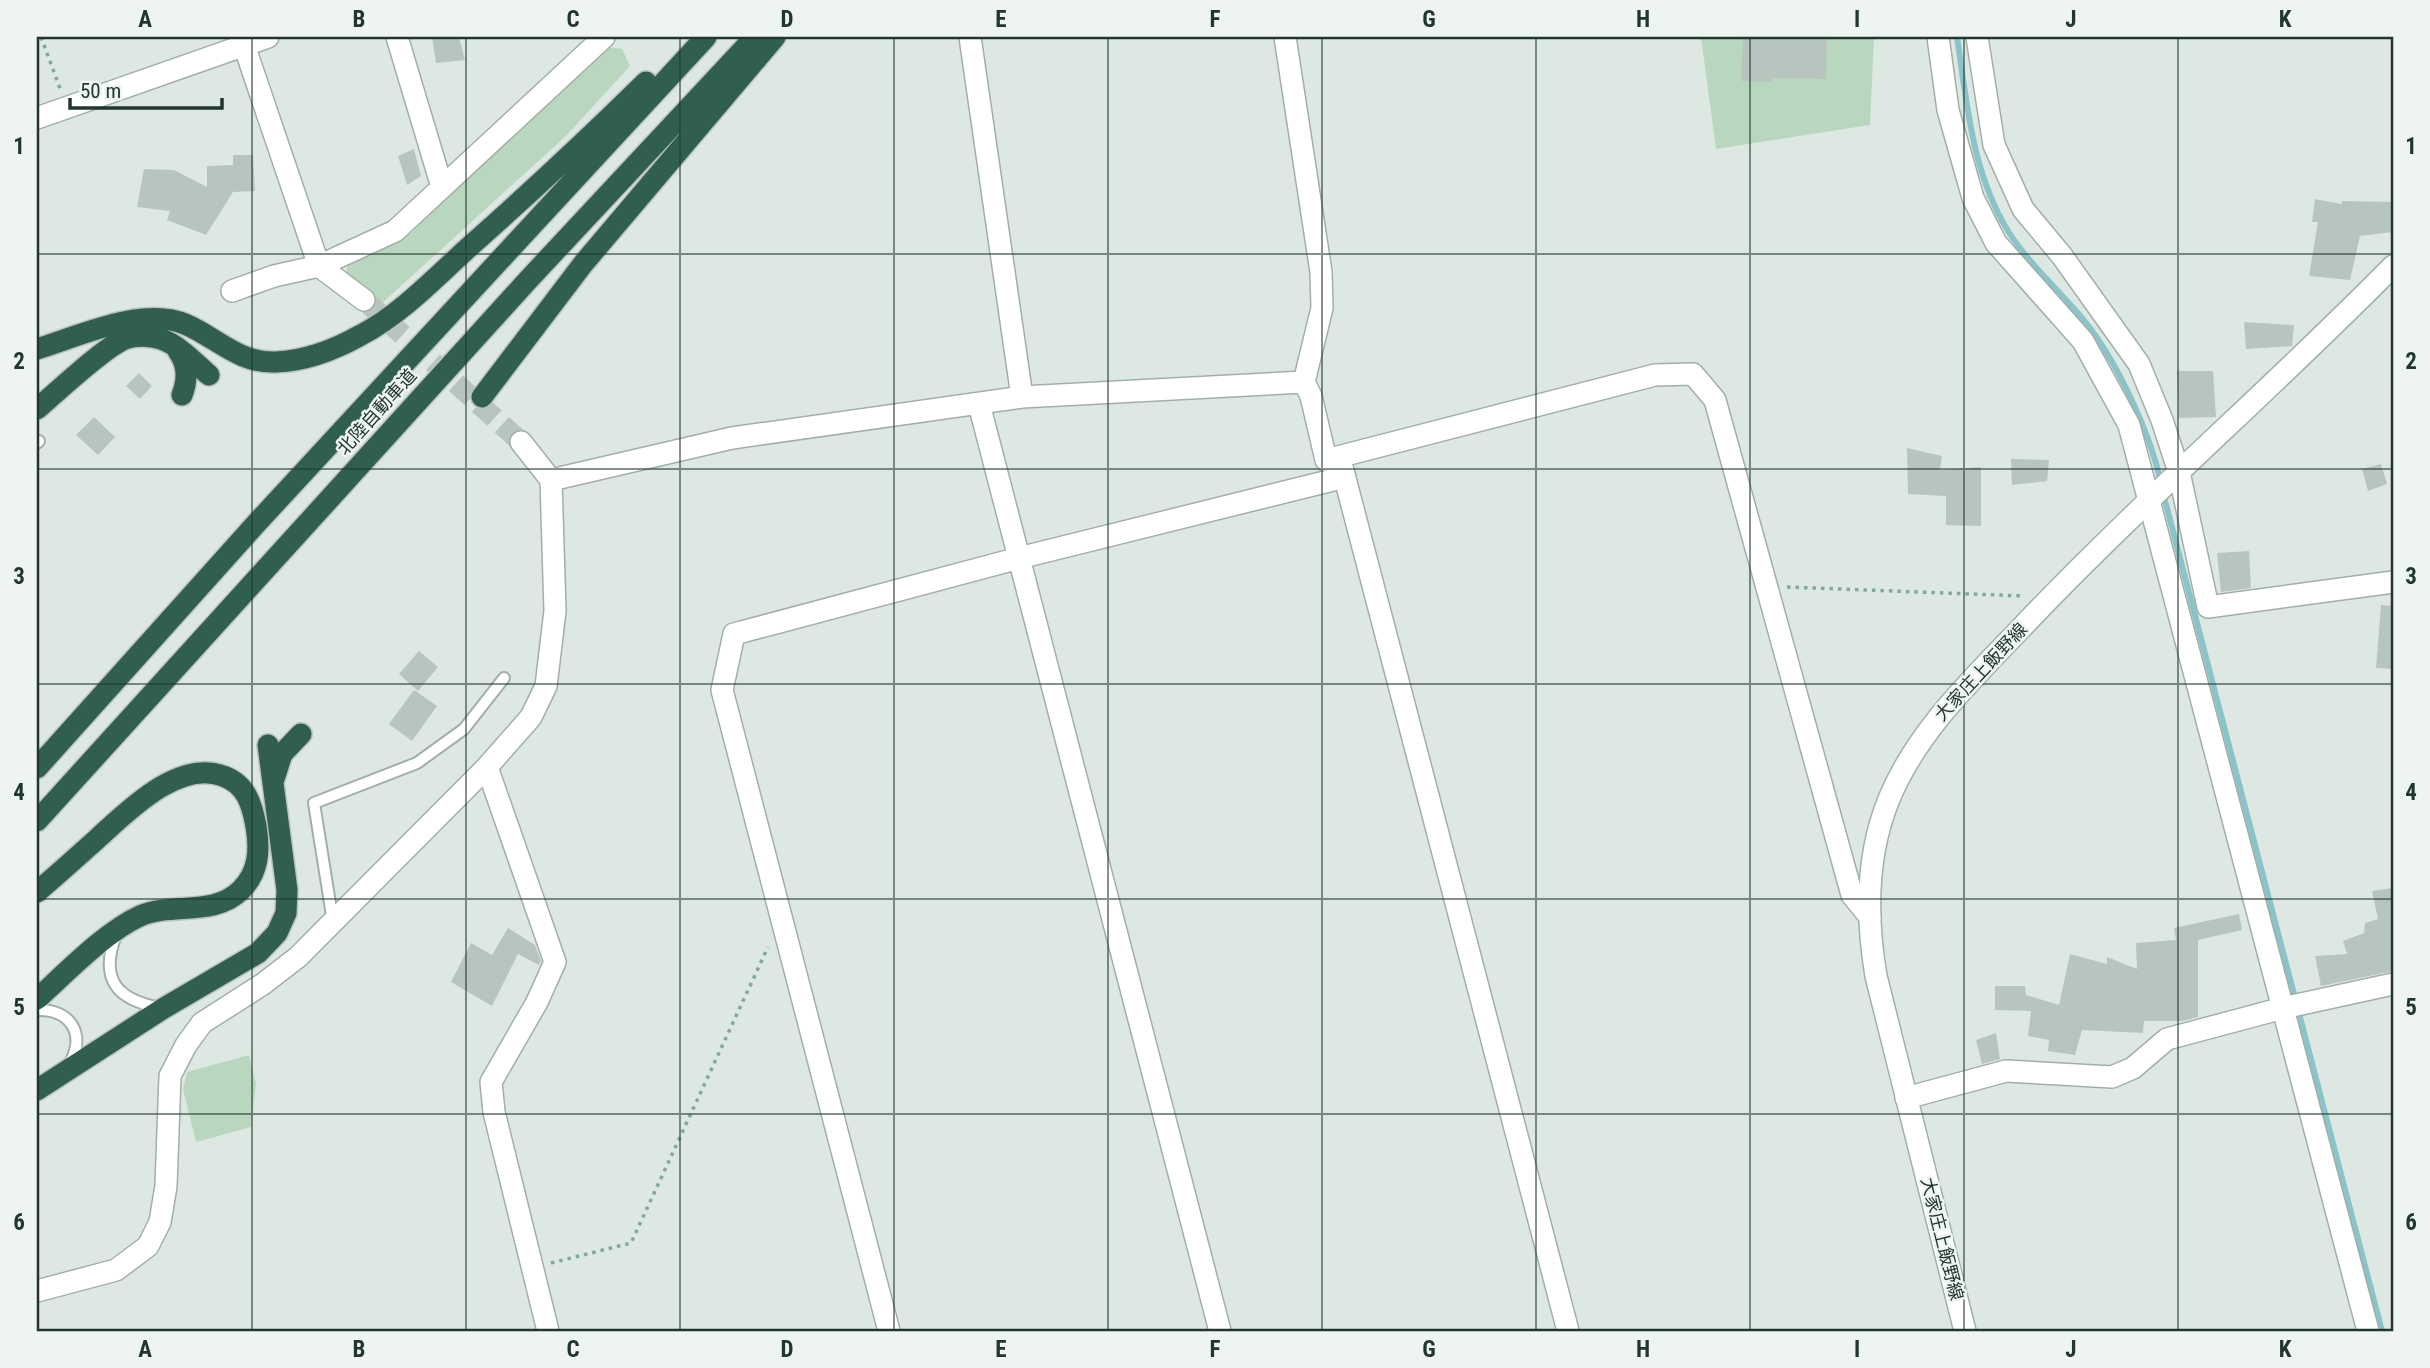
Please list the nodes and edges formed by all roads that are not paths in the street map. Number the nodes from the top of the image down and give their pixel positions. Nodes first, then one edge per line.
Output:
1 (268, 37) edge
2 (397, 37) edge
3 (604, 37) edge
4 (690, 37) edge
5 (706, 37) edge
6 (755, 37) edge
7 (775, 37) edge
8 (970, 37) edge
9 (1284, 37) edge
10 (1938, 37) edge
11 (1978, 37) edge
12 (244, 45) junction
13 (37, 118) edge
14 (442, 187) junction
15 (319, 266) junction
16 (2393, 266) edge
17 (232, 291) dead end
18 (364, 300) tunnel mouth
19 (175, 347) junction
20 (37, 349) edge
21 (209, 375) dead end
22 (1304, 382) junction
23 (182, 395) dead end
24 (482, 397) dead end
25 (1023, 397) junction
26 (979, 404) junction
27 (37, 409) edge
28 (521, 442) tunnel mouth
29 (1342, 467) junction
30 (2176, 475) junction
31 (551, 480) junction
32 (2152, 498) junction
33 (1019, 558) junction
34 (2393, 582) edge
35 (2207, 607) junction
36 (2177, 612) junction
37 (505, 678) dead end
38 (301, 734) dead end
39 (268, 745) dead end
40 (487, 767) junction
41 (37, 768) edge
42 (273, 786) junction
43 (37, 821) edge
44 (37, 892) edge
45 (1870, 917) junction
46 (333, 922) junction
47 (117, 930) junction
48 (2393, 984) edge
49 (37, 999) edge
50 (164, 1008) junction
51 (2283, 1008) junction
52 (37, 1010) edge
53 (65, 1073) junction
54 (37, 1090) edge
55 (1906, 1098) junction
56 (37, 1292) edge
57 (548, 1331) edge
58 (889, 1331) edge
59 (1220, 1331) edge
60 (1568, 1331) edge
61 (1965, 1331) edge
62 (2368, 1331) edge

1 - 12 street
2 - 14 street
3 - 14 street
4 - 20 highway
5 - 41 highway, 北陸自動車道
6 - 43 highway, 北陸自動車道
7 - 24 highway
8 - 25 street
9 - 22 street
10 - 32 street
11 - 30 street
12 - 13 street
12 - 15 street
14 - 15 street
15 - 17 street
15 - 18 street
16 - 30 street, 大家庄上飯野線
19 - 21 highway
19 - 23 highway
19 - 27 highway
22 - 25 street
22 - 29 street
25 - 26 street
26 - 31 street
26 - 33 street
28 - 31 street
29 - 33 street
29 - 45 street
29 - 60 street
30 - 32 street, 大家庄上飯野線
30 - 35 street
31 - 40 street
32 - 36 street
32 - 45 street, 大家庄上飯野線
33 - 58 street
33 - 59 street
34 - 35 street
35 - 36 street
36 - 51 street
37 - 46 lane
38 - 42 highway
39 - 42 highway
40 - 46 street
40 - 57 street
42 - 50 highway
44 - 47 highway
45 - 55 street, 大家庄上飯野線
46 - 56 street
47 - 49 highway
47 - 50 lane
48 - 51 street
50 - 53 highway
51 - 55 street
51 - 62 street
52 - 53 lane
53 - 54 highway
55 - 61 street, 大家庄上飯野線

